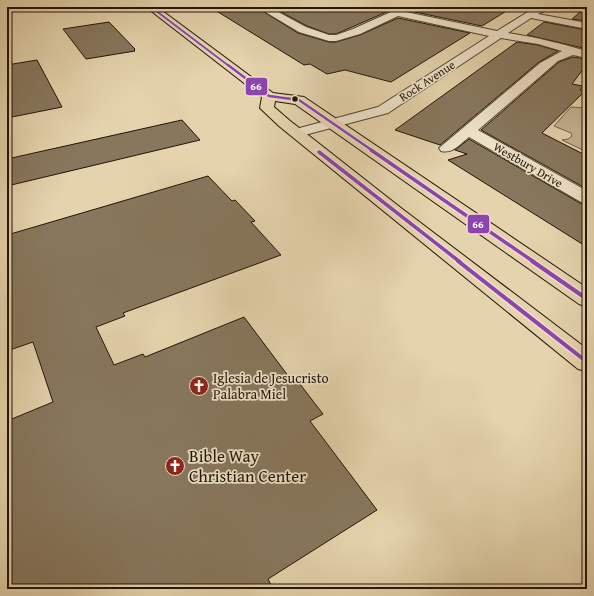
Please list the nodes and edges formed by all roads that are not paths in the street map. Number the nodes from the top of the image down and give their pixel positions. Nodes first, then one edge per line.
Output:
1 (151, 7) edge
2 (262, 7) edge
3 (409, 7) edge
4 (546, 7) edge
5 (396, 13) junction
6 (528, 15) junction
7 (587, 26) edge
8 (499, 34) junction
9 (574, 50) junction
10 (587, 55) edge
11 (269, 96) junction
12 (333, 124) junction
13 (469, 131) junction
14 (298, 133) junction
15 (447, 148) dead end
16 (587, 198) edge
17 (587, 299) edge
18 (587, 362) edge

1 - 11 main road
2 - 5 street
3 - 5 street
4 - 6 street, Rock Avenue
5 - 8 street
6 - 7 street
6 - 8 street, Rock Avenue
8 - 9 street
8 - 12 street, Rock Avenue
9 - 10 street
9 - 13 street
11 - 12 main road
11 - 14 main road
12 - 14 street, Rock Avenue
12 - 17 main road
13 - 15 street
13 - 16 street, Westbury Drive
14 - 18 main road

